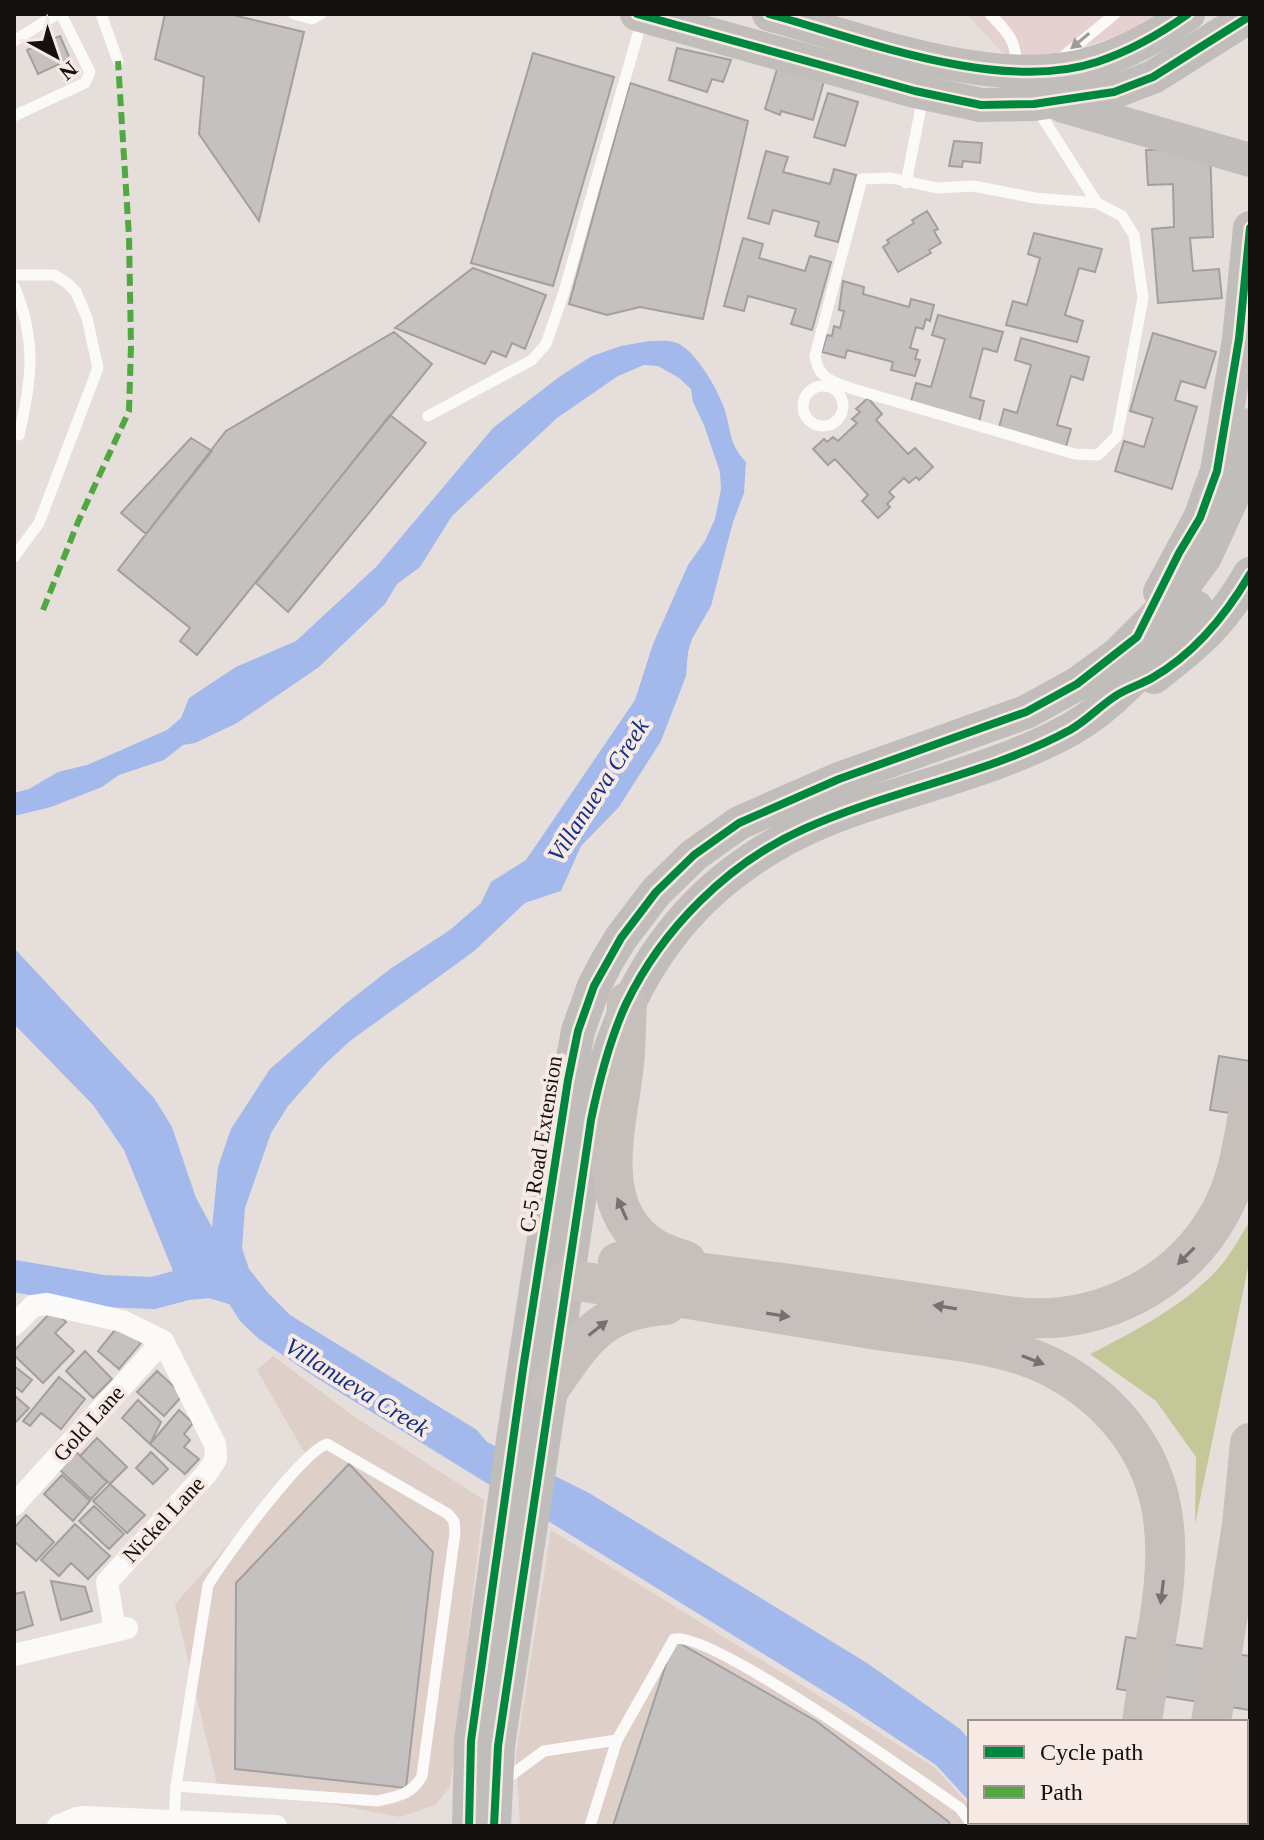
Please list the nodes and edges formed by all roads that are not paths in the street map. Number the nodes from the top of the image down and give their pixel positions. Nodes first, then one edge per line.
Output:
1 (59, 14) edge
2 (101, 14) edge
3 (294, 14) edge
4 (321, 14) edge
5 (769, 14) edge
6 (990, 14) edge
7 (1115, 14) edge
8 (1188, 14) edge
9 (640, 15) edge
10 (1248, 16) edge
11 (14, 41) edge
12 (118, 61) dead end
13 (1037, 88) junction
14 (923, 93) junction
15 (14, 116) edge
16 (1246, 166) edge
17 (906, 183) junction
18 (1097, 203) junction
19 (1249, 240) edge
20 (14, 275) edge
21 (14, 286) edge
22 (17, 300) edge
23 (826, 382) junction
24 (853, 389) junction
25 (842, 400) junction
26 (428, 416) dead end
27 (1250, 425) edge
28 (19, 435) dead end
29 (1250, 514) edge
30 (14, 557) edge
31 (1226, 566) edge
32 (1137, 637) junction
33 (627, 1002) junction
34 (1250, 1102) edge
35 (568, 1267) junction
36 (731, 1277) junction
37 (701, 1303) junction
38 (14, 1325) edge
39 (163, 1341) junction
40 (550, 1388) junction
41 (1250, 1443) edge
42 (526, 1448) junction
43 (14, 1505) edge
44 (515, 1532) junction
45 (14, 1655) edge
46 (1142, 1720) edge
47 (1211, 1720) edge
48 (617, 1740) junction
49 (176, 1786) junction
50 (494, 1788) junction
51 (968, 1819) edge
52 (174, 1821) junction
53 (58, 1826) edge
54 (276, 1826) edge
55 (469, 1826) edge
56 (494, 1826) edge
57 (590, 1826) edge

1 - 11 lane
1 - 15 lane
2 - 12 lane
3 - 4 lane
5 - 13 main road
6 - 13 lane
7 -> 13 lane
8 - 13 main road
9 - 14 main road
9 - 26 lane
10 - 13 main road
13 - 14 main road
13 - 16 main road
13 - 18 lane
14 - 17 lane
17 - 18 lane
17 - 23 lane
18 - 24 lane
19 - 32 main road
20 - 30 lane
21 - 22 lane
22 - 28 lane
23 - 24 lane
23 - 25 lane
23 - 25 lane
24 - 25 lane
27 - 31 main road, C-5 Road Extension
29 - 31 main road, C-5 Road Extension
31 - 32 main road, C-5 Road Extension
31 - 33 main road, C-5 Road Extension
32 - 42 main road, C-5 Road Extension
33 - 35 main road, C-5 Road Extension
36 -> 33 highway
34 -> 36 highway
35 - 36 highway
35 - 37 highway
35 - 40 main road, C-5 Road Extension
40 -> 37 highway
37 -> 46 highway
38 - 39 street
39 - 43 street, Gold Lane
39 - 45 street, Nickel Lane
40 - 42 main road, C-5 Road Extension
41 - 47 highway
42 - 44 main road, C-5 Road Extension
44 - 50 main road, C-5 Road Extension
44 - 55 main road, C-5 Road Extension
48 - 50 lane
48 - 51 lane
48 - 57 lane
49 - 49 lane
49 - 52 lane
50 - 56 main road, C-5 Road Extension
52 - 53 street
52 - 54 street

